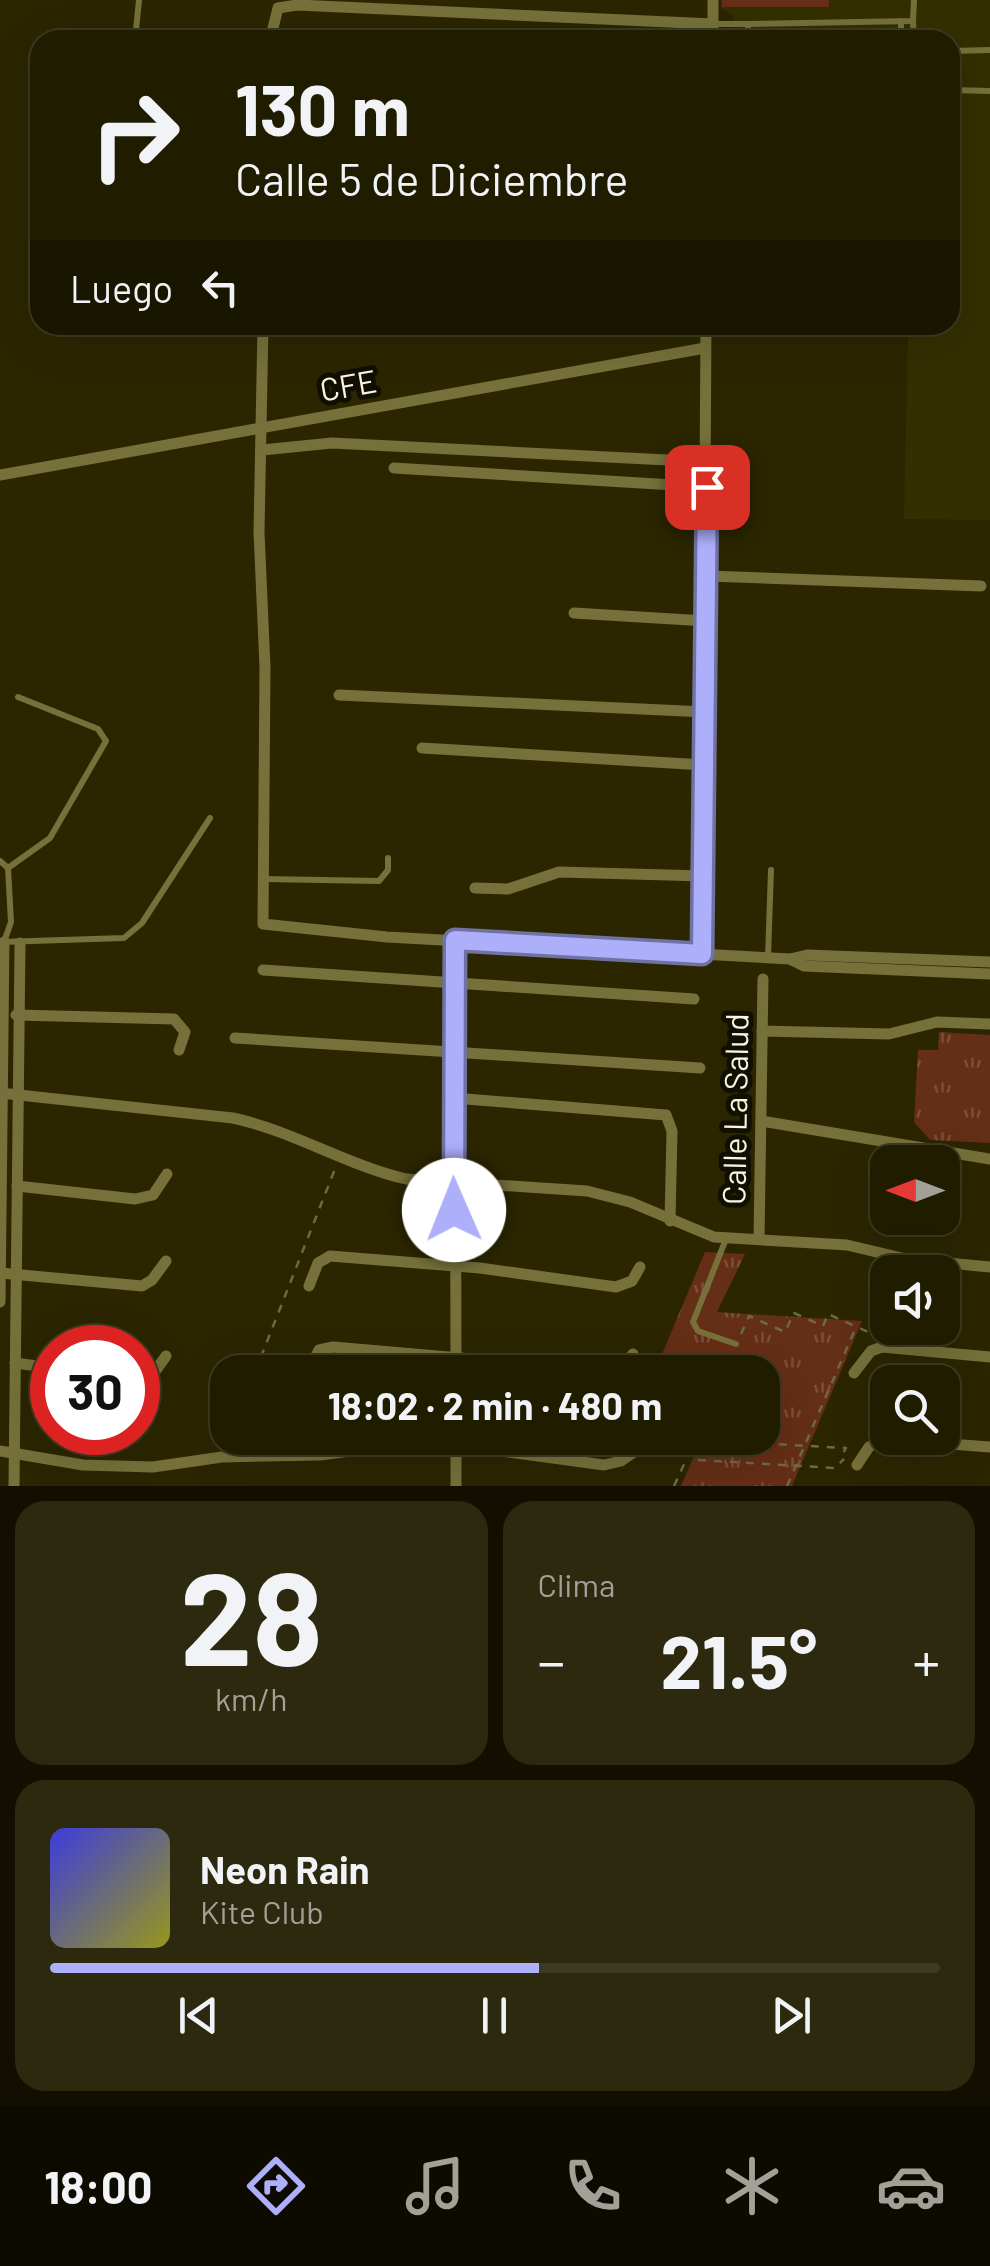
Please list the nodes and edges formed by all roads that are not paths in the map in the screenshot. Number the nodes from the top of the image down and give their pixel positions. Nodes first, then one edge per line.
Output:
1 (139, 0) edge
2 (713, 0) edge
3 (914, 0) edge
4 (913, 20) junction
5 (901, 21) junction
6 (713, 24) junction
7 (748, 24) junction
8 (136, 30) edge
9 (272, 30) edge
10 (713, 30) edge
11 (748, 30) edge
12 (901, 30) edge
13 (914, 30) edge
14 (990, 50) edge
15 (960, 51) edge
16 (960, 90) edge
17 (990, 91) edge
18 (264, 335) edge
19 (706, 335) edge
20 (706, 348) junction
21 (263, 428) junction
22 (262, 450) junction
23 (707, 462) junction
24 (394, 468) dead end
25 (0, 475) edge
26 (707, 487) junction
27 (707, 576) junction
28 (981, 586) dead end
29 (574, 613) dead end
30 (706, 621) junction
31 (339, 695) dead end
32 (18, 697) dead end
33 (704, 712) junction
34 (422, 748) dead end
35 (704, 765) junction
36 (210, 818) dead end
37 (388, 858) dead end
38 (0, 861) edge
39 (8, 868) junction
40 (771, 870) dead end
41 (704, 876) junction
42 (261, 879) junction
43 (474, 888) dead end
44 (11, 922) junction
45 (455, 940) junction
46 (2, 942) edge
47 (20, 942) junction
48 (702, 954) junction
49 (768, 958) junction
50 (790, 959) junction
51 (990, 962) edge
52 (263, 970) dead end
53 (990, 974) edge
54 (763, 979) dead end
55 (455, 982) junction
56 (694, 999) dead end
57 (2, 1015) edge
58 (19, 1015) junction
59 (990, 1024) edge
60 (762, 1031) junction
61 (235, 1038) dead end
62 (178, 1050) dead end
63 (454, 1052) junction
64 (700, 1068) dead end
65 (1, 1093) edge
66 (18, 1097) junction
67 (453, 1098) junction
68 (760, 1121) junction
69 (990, 1159) edge
70 (167, 1174) dead end
71 (454, 1181) junction
72 (17, 1186) junction
73 (1, 1189) edge
74 (670, 1221) junction
75 (726, 1239) junction
76 (759, 1239) junction
77 (166, 1260) dead end
78 (455, 1266) junction
79 (640, 1267) dead end
80 (990, 1267) edge
81 (0, 1274) edge
82 (16, 1274) junction
83 (309, 1286) dead end
84 (0, 1302) edge
85 (736, 1344) road end
86 (320, 1355) edge
87 (376, 1355) edge
88 (456, 1355) edge
89 (166, 1356) dead end
90 (990, 1356) edge
91 (15, 1362) junction
92 (30, 1364) edge
93 (160, 1364) edge
94 (854, 1373) dead end
95 (990, 1447) edge
96 (0, 1451) edge
97 (14, 1455) junction
98 (314, 1455) edge
99 (456, 1455) edge
100 (546, 1455) edge
101 (630, 1455) edge
102 (857, 1465) road end
103 (14, 1486) edge
104 (456, 1486) edge

1 - 8 lane
2 - 6 street
3 - 4 lane
4 - 5 lane
4 - 13 lane
5 - 7 lane
5 - 12 lane
6 - 7 lane
6 - 9 street
6 - 10 street
7 - 11 lane
14 - 15 lane
16 - 17 lane
18 - 21 street
19 - 20 street
20 - 21 street, CFE
20 - 23 street
21 - 22 street
21 - 25 street, CFE
22 - 23 street
22 - 42 street
23 - 26 street
24 - 26 street
26 - 27 street
27 - 28 street
27 - 30 street
29 - 30 street
30 - 33 street
31 - 33 street
32 - 39 lane
33 - 35 street
34 - 35 street
35 - 41 street
36 - 47 lane
37 - 42 lane
38 - 39 lane
39 - 44 lane
40 - 49 lane
41 - 43 street
41 - 48 street
42 - 45 street
44 - 46 lane
44 - 47 lane
45 - 48 street
45 - 55 street
46 - 47 lane
46 - 57 street
47 - 58 street
48 - 49 street
49 - 50 street
50 - 51 street
50 - 53 street
52 - 55 street
54 - 60 street, Calle La Salud
55 - 56 street
55 - 63 street
57 - 58 street
57 - 65 street
58 - 62 street
58 - 66 street
59 - 60 street
60 - 68 street, Calle La Salud
61 - 63 street
63 - 64 street
63 - 67 street
65 - 66 street
65 - 73 street
66 - 71 street
66 - 72 street
67 - 71 street
67 - 74 street
68 - 69 street
68 - 76 street, Calle La Salud
70 - 72 street
71 - 74 street
71 - 78 street
72 - 82 street
73 - 81 street
74 - 75 street
75 - 76 street
75 - 85 lane
76 - 80 street
77 - 82 street
78 - 79 street
78 - 83 street
78 - 88 street
81 - 82 street
81 - 84 street
82 - 91 street
86 - 87 street
89 - 93 street
90 - 94 street
91 - 92 street
91 - 97 street
95 - 102 street
96 - 97 street
97 - 98 street
97 - 103 street
99 - 104 street
100 - 101 street

